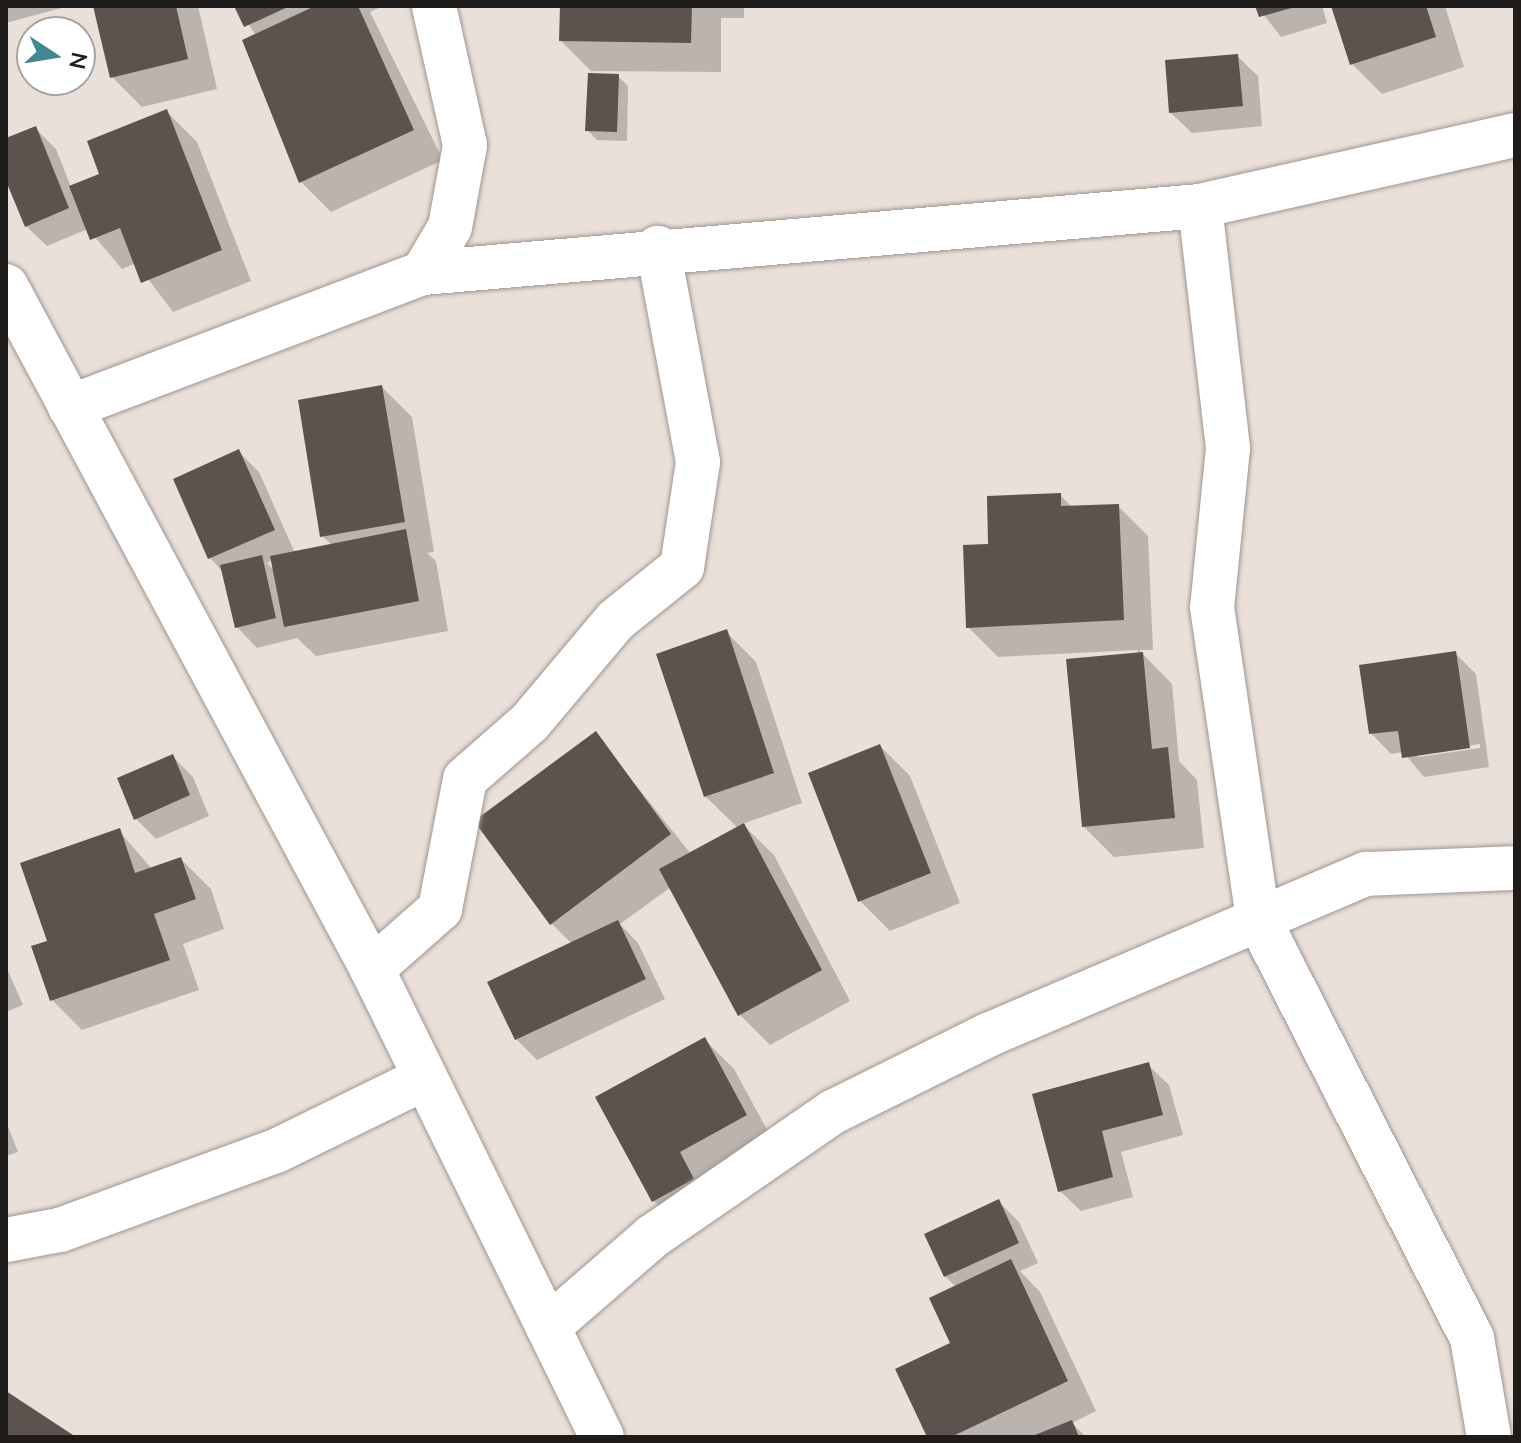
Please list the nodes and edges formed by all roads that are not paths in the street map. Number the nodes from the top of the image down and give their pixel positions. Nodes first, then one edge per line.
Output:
1 (434, 6) edge
2 (1515, 135) edge
3 (1200, 206) junction
4 (658, 248) junction
5 (423, 273) junction
6 (6, 286) edge
7 (70, 407) junction
8 (1515, 868) edge
9 (1258, 918) junction
10 (372, 969) junction
11 (425, 1078) junction
12 (6, 1240) edge
13 (548, 1327) junction
14 (602, 1437) edge
15 (1489, 1437) edge

1 - 5 street
2 - 3 street
3 - 4 street
3 - 9 street
4 - 5 street
4 - 10 street
5 - 7 street
6 - 7 street
7 - 10 street
8 - 9 street
9 - 13 street
9 - 15 street
10 - 11 street
11 - 12 street
11 - 13 street
13 - 14 street

